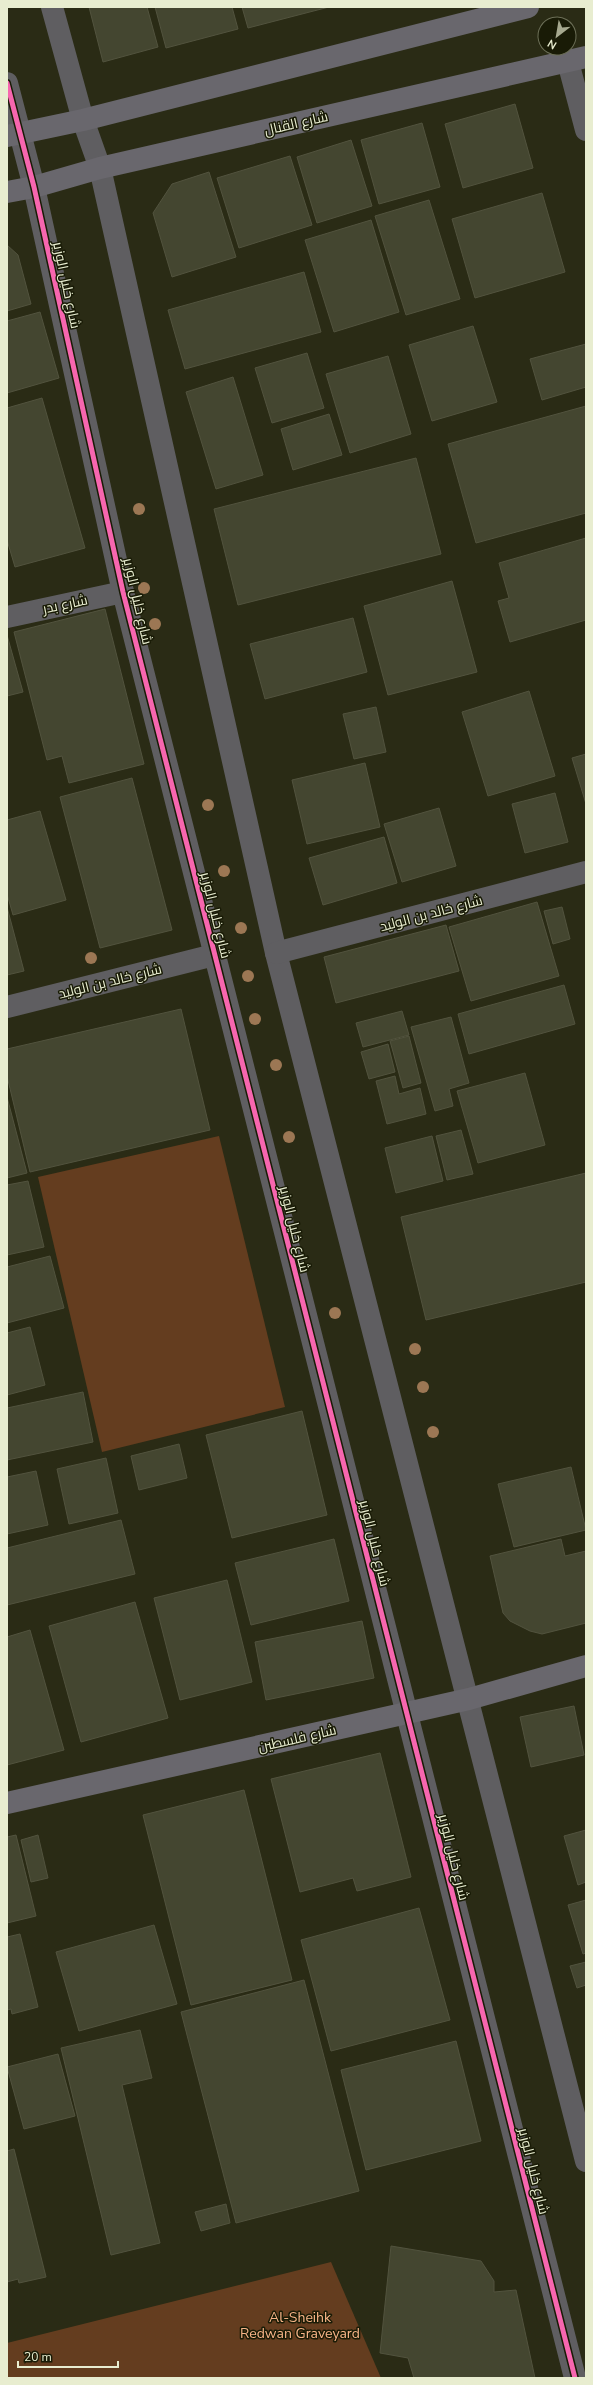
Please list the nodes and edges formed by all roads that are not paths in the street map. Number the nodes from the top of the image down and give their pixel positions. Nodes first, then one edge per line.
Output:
1 (52, 7) edge
2 (528, 7) edge
3 (577, 59) edge
4 (7, 83) edge
5 (83, 120) junction
6 (586, 130) edge
7 (14, 135) edge
8 (100, 168) junction
9 (34, 187) junction
10 (7, 192) edge
11 (123, 592) junction
12 (7, 617) edge
13 (586, 872) edge
14 (276, 953) junction
15 (214, 956) junction
16 (7, 1007) edge
17 (586, 1666) edge
18 (469, 1699) junction
19 (405, 1714) junction
20 (7, 1803) edge
21 (586, 2161) edge
22 (575, 2378) edge

1 - 5 street
2 - 5 main road
3 - 6 street
3 - 8 main road, شارع القنال
4 - 7 street, شارع خليل الوزير
5 - 7 main road
5 - 8 street
7 - 9 street, شارع خليل الوزير
8 - 9 main road, شارع القنال
8 - 14 street
9 - 10 main road, شارع القنال
9 - 11 street, شارع خليل الوزير
11 - 12 street, شارع بدر
11 - 15 street, شارع خليل الوزير
13 - 14 street, شارع خالد بن الوليد
14 - 18 street
15 - 16 street, شارع خالد بن الوليد
15 - 19 street, شارع خليل الوزير
17 - 18 main road, شارع فلسطين
18 - 19 main road, شارع فلسطين
18 - 21 street
19 - 20 main road, شارع فلسطين
19 - 22 street, شارع خليل الوزير

